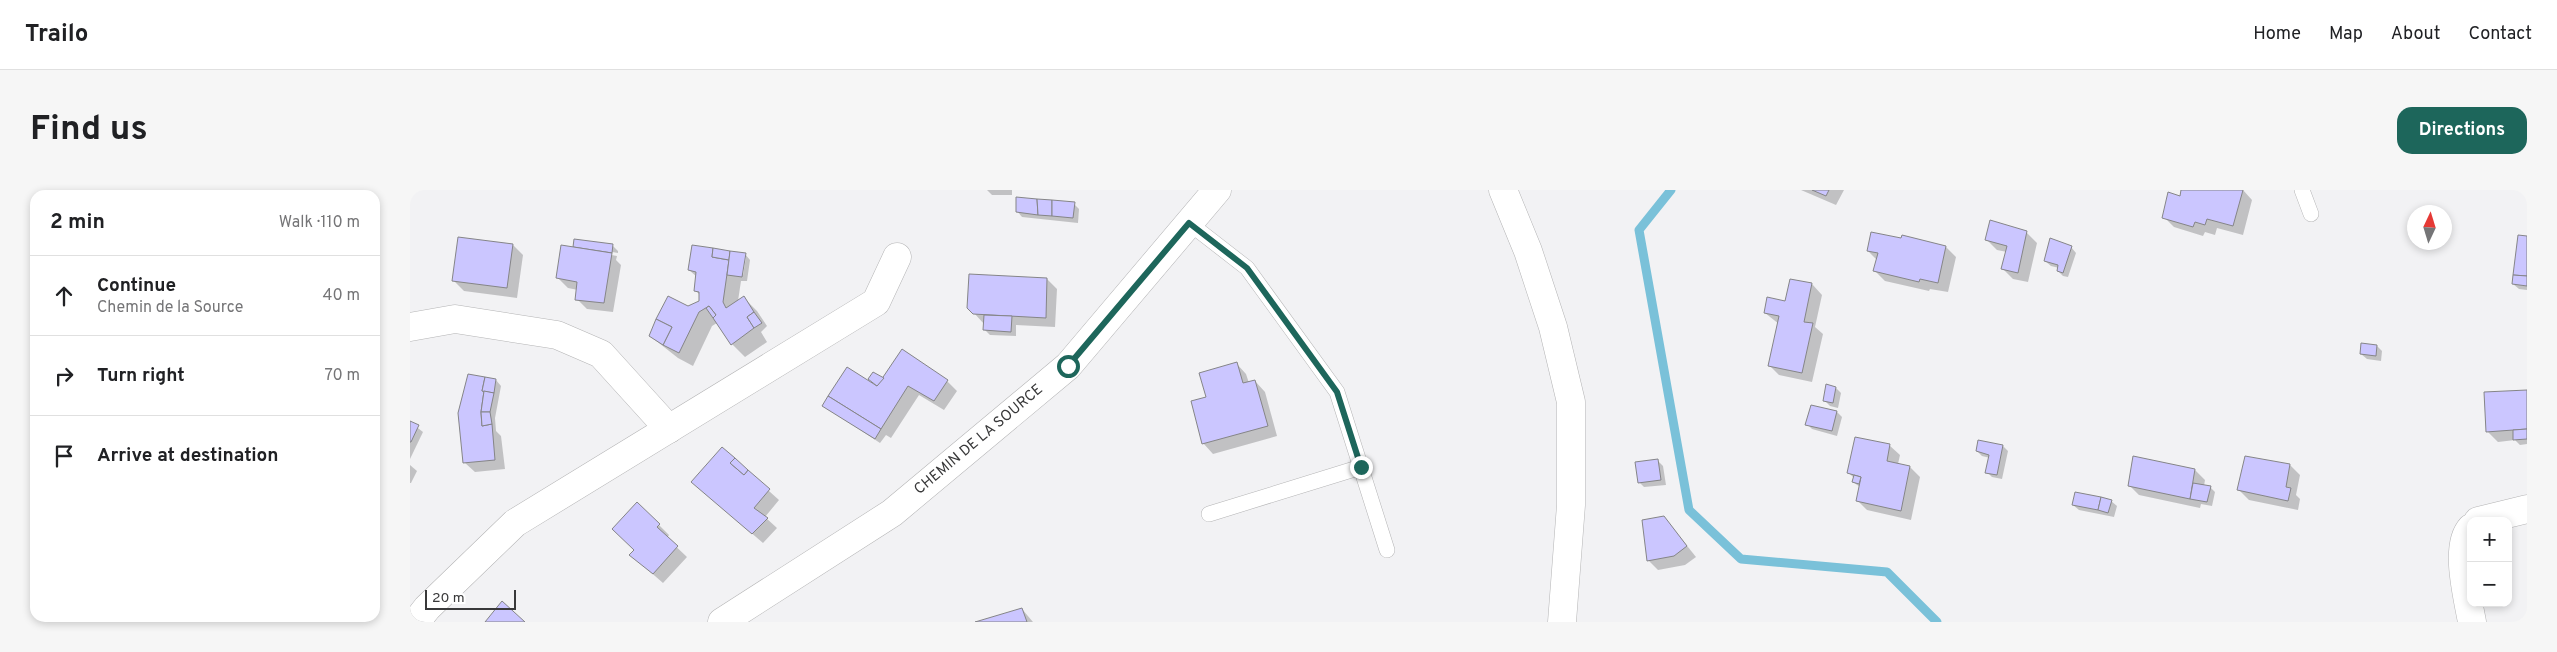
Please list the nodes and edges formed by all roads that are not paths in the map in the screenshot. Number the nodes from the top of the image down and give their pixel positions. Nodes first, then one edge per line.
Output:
1 (1217, 190) edge
2 (1503, 190) edge
3 (2302, 190) edge
4 (2311, 214) dead end
5 (1189, 223) junction
6 (897, 257) dead end
7 (410, 327) edge
8 (669, 429) junction
9 (1361, 467) junction
10 (2527, 509) edge
11 (1209, 514) dead end
12 (2494, 517) edge
13 (2467, 532) edge
14 (1387, 550) dead end
15 (416, 622) edge
16 (722, 622) edge
17 (1562, 622) edge
18 (2472, 622) edge

1 - 5 street, CHEMIN DE LA SOURCE
2 - 17 street
3 - 4 lane
5 - 9 lane
5 - 16 street, CHEMIN DE LA SOURCE
6 - 8 street
7 - 8 street
8 - 15 street
9 - 11 lane
9 - 14 lane
10 - 12 street
13 - 18 street

